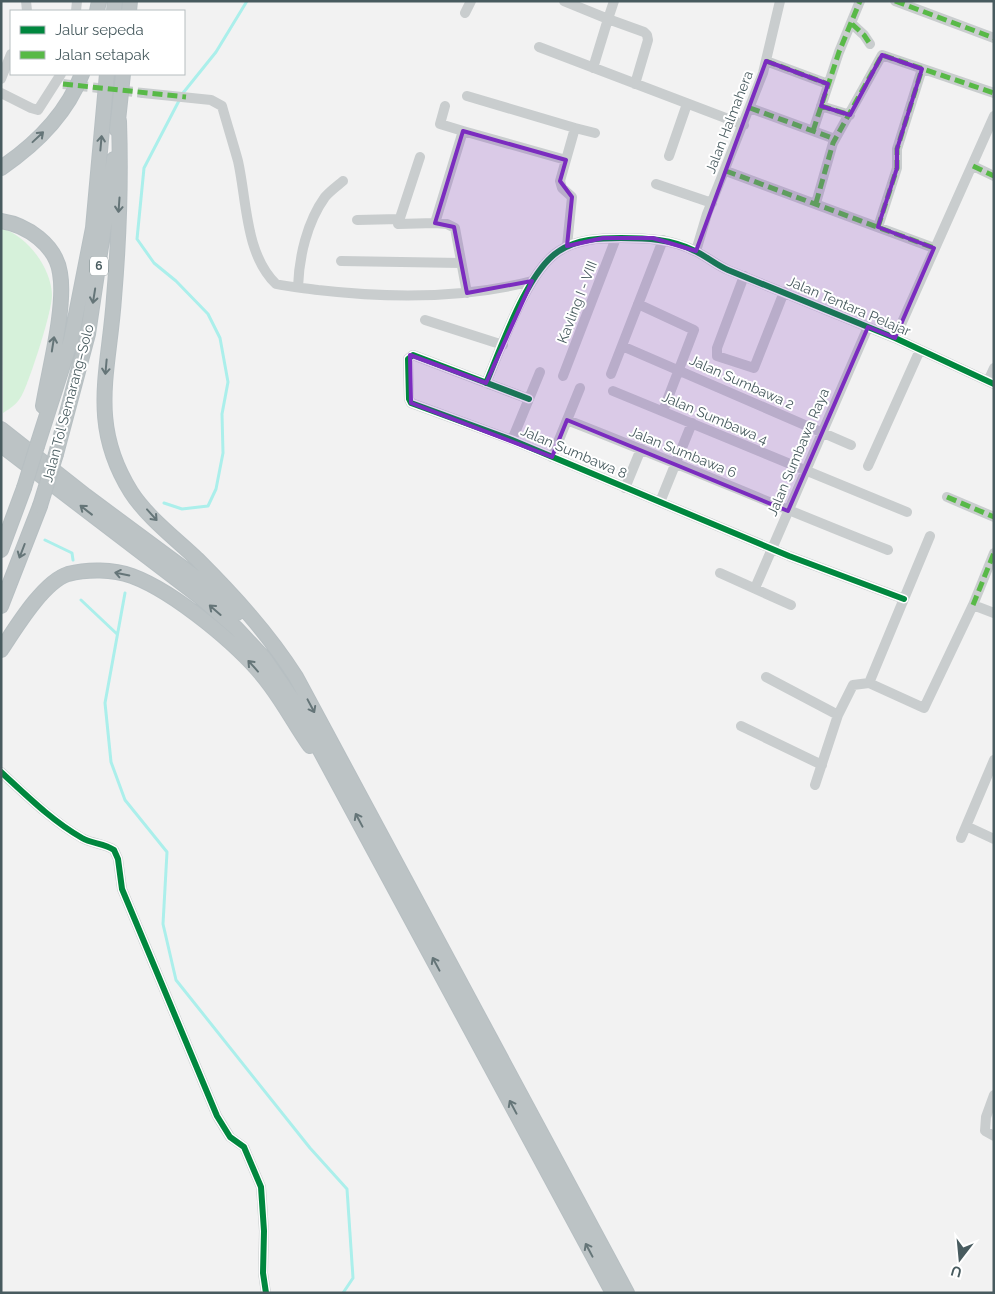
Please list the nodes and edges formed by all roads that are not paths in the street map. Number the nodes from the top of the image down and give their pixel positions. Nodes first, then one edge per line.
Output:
1 (471, 1) edge
2 (564, 1) edge
3 (614, 1) edge
4 (780, 1) edge
5 (860, 1) edge
6 (895, 1) edge
7 (465, 12) dead end
8 (608, 19) junction
9 (852, 24) junction
10 (994, 38) edge
11 (870, 44) dead end
12 (539, 48) dead end
13 (10, 56) edge
14 (766, 61) junction
15 (593, 68) junction
16 (922, 69) junction
17 (82, 75) edge
18 (107, 75) edge
19 (123, 75) edge
20 (1, 79) edge
21 (60, 80) edge
22 (634, 84) junction
23 (828, 84) junction
24 (1, 93) edge
25 (143, 93) tunnel mouth
26 (994, 93) edge
27 (467, 96) dead end
28 (687, 104) junction
29 (445, 106) dead end
30 (821, 106) junction
31 (750, 108) junction
32 (850, 115) junction
33 (994, 116) edge
34 (119, 121) junction
35 (744, 125) junction
36 (576, 128) junction
37 (463, 131) junction
38 (813, 131) junction
39 (595, 133) dead end
40 (835, 139) junction
41 (669, 156) dead end
42 (420, 157) dead end
43 (566, 160) junction
44 (973, 166) junction
45 (1, 168) edge
46 (726, 171) junction
47 (994, 176) edge
48 (343, 181) dead end
49 (656, 184) dead end
50 (712, 203) junction
51 (816, 203) junction
52 (399, 219) junction
53 (357, 220) dead end
54 (1, 221) edge
55 (435, 223) junction
56 (878, 226) junction
57 (616, 238) junction
58 (663, 240) junction
59 (566, 246) junction
60 (934, 248) junction
61 (696, 251) junction
62 (341, 261) dead end
63 (461, 263) junction
64 (744, 276) junction
65 (532, 282) junction
66 (298, 288) junction
67 (784, 292) junction
68 (467, 293) junction
69 (638, 304) junction
70 (425, 320) dead end
71 (868, 327) junction
72 (895, 338) junction
73 (503, 345) junction
74 (622, 346) junction
75 (920, 350) junction
76 (994, 368) edge
77 (680, 370) junction
78 (540, 372) dead end
79 (611, 374) dead end
80 (563, 376) dead end
81 (486, 383) junction
82 (991, 383) edge
83 (580, 388) dead end
84 (613, 391) dead end
85 (529, 398) junction
86 (663, 411) junction
87 (567, 420) junction
88 (692, 423) junction
89 (1, 428) edge
90 (821, 433) junction
91 (512, 440) junction
92 (1, 445) edge
93 (38, 445) junction
94 (851, 445) dead end
95 (641, 449) junction
96 (552, 457) junction
97 (675, 461) junction
98 (868, 466) dead end
99 (805, 472) junction
100 (626, 488) junction
101 (947, 497) dead end
102 (660, 502) junction
103 (788, 511) junction
104 (907, 512) dead end
105 (994, 517) edge
106 (930, 536) dead end
107 (772, 549) junction
108 (1, 550) edge
109 (888, 550) dead end
110 (994, 553) edge
111 (720, 573) dead end
112 (755, 588) junction
113 (904, 599) junction
114 (791, 605) dead end
115 (973, 605) junction
116 (1, 606) edge
117 (994, 613) edge
118 (1, 650) edge
119 (296, 677) junction
120 (766, 677) dead end
121 (868, 683) junction
122 (838, 714) junction
123 (741, 726) dead end
124 (994, 760) edge
125 (822, 765) junction
126 (1, 772) edge
127 (815, 785) dead end
128 (343, 791) junction
129 (966, 826) junction
130 (962, 838) dead end
131 (994, 839) edge
132 (994, 1095) edge
133 (994, 1136) edge
134 (266, 1293) edge
135 (613, 1293) edge
136 (627, 1293) edge

1 - 7 street
2 - 8 street
3 - 8 street
4 - 14 street, Jalan Halmahera
5 - 9 street
6 - 10 street
8 - 15 street
8 - 22 street
9 - 11 street
9 - 23 street
12 - 15 street
13 - 20 street
14 - 23 street
14 - 31 street, Jalan Halmahera
15 - 22 street
16 - 26 street
16 - 32 street
16 - 56 street
45 -> 17 highway
93 -> 18 highway, Jalan Tol Semarang–Solo / 6
19 - 34 highway, Jalan Tol Semarang–Solo / 6
21 - 24 street
22 - 28 street
23 - 30 street
25 - 66 street
27 - 36 street
28 - 35 street
28 - 41 street
29 - 37 street
30 - 32 street
30 - 38 street
31 - 35 street, Jalan Halmahera
31 - 38 street
32 - 40 street
33 - 44 street, Jalan Tentara Pelajar
34 -> 116 highway, Jalan Tol Semarang–Solo / 6, bridge
34 -> 119 highway
35 - 46 street, Jalan Halmahera
36 - 39 street
36 - 43 street
37 - 43 street
37 - 55 street
38 - 40 street
40 - 51 street
42 - 52 street
43 - 59 street
44 - 47 street
44 - 60 street, Jalan Tentara Pelajar
46 - 50 street, Jalan Halmahera
46 - 51 street
48 - 66 street
49 - 50 street
50 - 61 street, Jalan Halmahera
51 - 56 street
52 - 53 street
52 - 55 street
93 -> 54 highway
55 - 63 street
56 - 60 street
57 - 58 street, Jalan Tentara Pelajar
57 - 59 street, Jalan Tentara Pelajar
57 - 80 street, Kavling I - VIII
58 - 61 street, Jalan Tentara Pelajar
58 - 69 street
59 - 65 street
60 - 72 street, Jalan Tentara Pelajar
61 - 64 street, Jalan Tentara Pelajar
62 - 63 street
63 - 68 street
64 - 67 street, Jalan Tentara Pelajar
64 - 67 street
65 - 68 street
65 - 73 street
66 - 68 street
67 - 71 street, Jalan Tentara Pelajar
69 - 74 street
69 - 77 street
70 - 73 street
71 - 72 street, Jalan Tentara Pelajar
71 - 90 street, Jalan Sumbawa Raya
72 - 75 street, Jalan Tentara Pelajar
73 - 81 street
74 - 77 street, Jalan Sumbawa 2
74 - 79 street
75 - 82 street, Jalan Tentara Pelajar
75 - 98 street
76 - 82 street
77 - 86 street
77 - 90 street, Jalan Sumbawa 2
78 - 85 street
81 - 85 street
81 - 91 street, Jalan Sumbawa 8
83 - 87 street
84 - 86 street, Jalan Sumbawa 4
85 - 91 street
86 - 88 street, Jalan Sumbawa 4
87 - 95 street, Jalan Sumbawa 6
87 - 96 street
88 - 97 street
88 - 99 street, Jalan Sumbawa 4
89 - 119 highway
90 - 94 street, Jalan Sumbawa 2
90 - 99 street, Jalan Sumbawa Raya
91 - 96 street, Jalan Sumbawa 8
128 -> 92 highway
93 - 108 highway, Jalan Tol Semarang–Solo / 6, bridge
95 - 97 street, Jalan Sumbawa 6
95 - 100 street
96 - 100 street, Jalan Sumbawa 8
97 - 102 street
97 - 103 street, Jalan Sumbawa 6
99 - 103 street, Jalan Sumbawa Raya
99 - 104 street, Jalan Sumbawa 4
100 - 102 street, Jalan Sumbawa 8
101 - 105 street
102 - 107 street, Jalan Sumbawa 8
103 - 107 street, Jalan Sumbawa Raya
103 - 109 street, Jalan Sumbawa 6
106 - 113 street
107 - 112 street, Jalan Sumbawa Raya
107 - 113 street, Jalan Sumbawa 8
110 - 115 street
111 - 112 street
112 - 114 street
113 - 121 street
115 - 117 street
115 - 121 street
128 -> 118 highway
119 -> 136 highway
120 - 122 street
121 - 122 street
122 - 125 street
123 - 125 street
124 - 129 street
125 - 127 street
126 - 134 street
135 -> 128 highway
129 - 130 street
129 - 131 street
132 - 133 street

